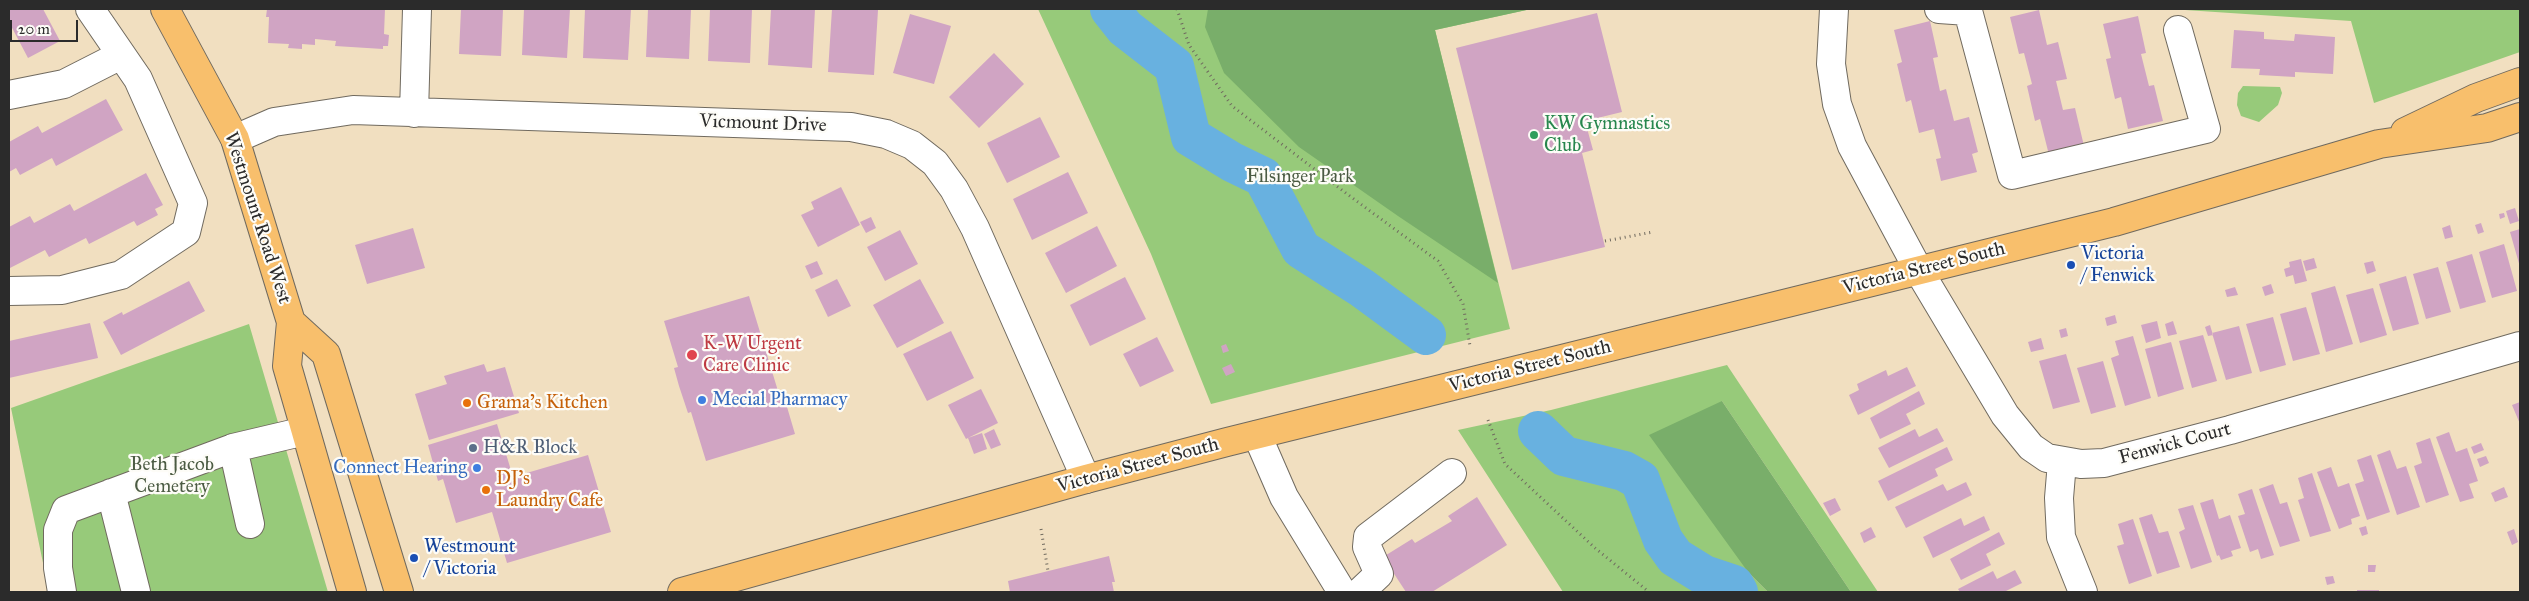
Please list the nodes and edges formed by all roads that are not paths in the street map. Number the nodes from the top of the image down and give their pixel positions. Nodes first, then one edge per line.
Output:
1 (90, 9) edge
2 (165, 9) edge
3 (417, 9) edge
4 (1834, 9) edge
5 (1938, 9) edge
6 (2178, 30) dead end
7 (121, 54) junction
8 (2520, 82) edge
9 (9, 95) edge
10 (414, 113) junction
11 (2520, 117) edge
12 (235, 139) junction
13 (2379, 144) junction
14 (1920, 271) junction
15 (9, 292) edge
16 (291, 322) junction
17 (2520, 346) edge
18 (305, 431) junction
19 (1257, 435) junction
20 (233, 448) junction
21 (2062, 462) junction
22 (1452, 473) dead end
23 (1086, 479) junction
24 (111, 493) junction
25 (250, 524) dead end
26 (62, 592) edge
27 (136, 592) edge
28 (352, 592) edge
29 (399, 592) edge
30 (682, 592) edge
31 (1342, 592) edge
32 (1360, 592) edge
33 (2083, 592) edge

1 - 7 street
2 - 12 main road, Westmount Road West
3 - 10 street
4 - 14 street, Fenwick Court
5 - 6 street
7 - 9 street
7 - 15 street
8 - 13 main road, Victoria Street South
10 - 12 street, Vicmount Drive
10 - 23 street, Vicmount Drive
11 - 13 main road, Victoria Street South
12 - 16 main road, Westmount Road West
13 - 14 main road, Victoria Street South
14 - 19 main road, Victoria Street South
14 - 21 street, Fenwick Court
16 - 18 main road, Westmount Road West
16 - 29 main road, Westmount Road West
17 - 21 street, Fenwick Court
18 - 20 street
18 - 28 main road, Westmount Road West
19 - 23 main road, Victoria Street South
19 - 31 street
20 - 24 street
20 - 25 street
21 - 33 street
22 - 32 street
23 - 30 main road, Victoria Street South
24 - 26 street
24 - 27 street

